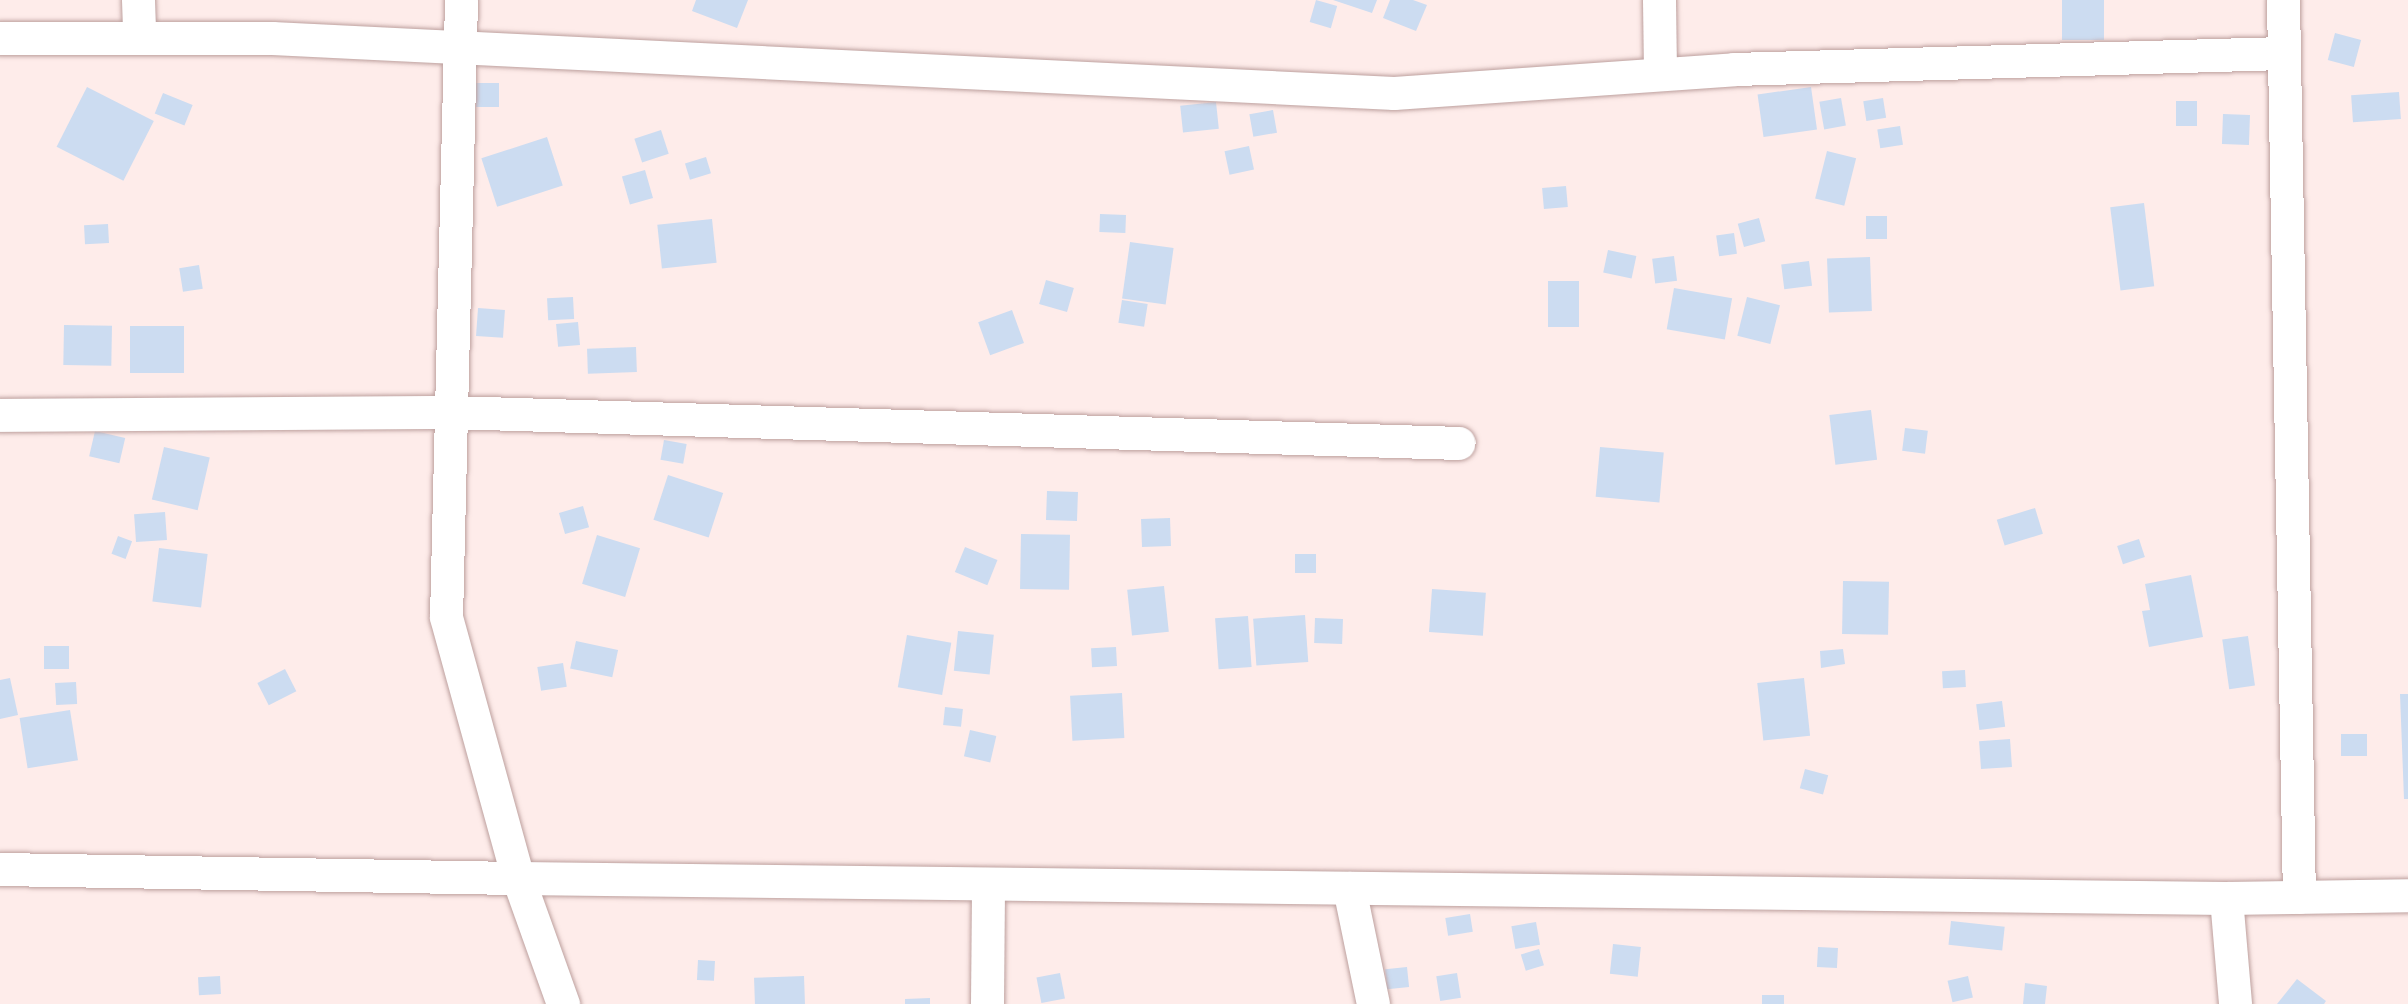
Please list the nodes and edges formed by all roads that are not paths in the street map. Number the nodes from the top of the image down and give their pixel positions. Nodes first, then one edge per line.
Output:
1 (138, 0) edge
2 (461, 0) edge
3 (1659, 0) edge
4 (2283, 0) edge
5 (0, 38) edge
6 (139, 38) junction
7 (460, 49) junction
8 (2283, 52) junction
9 (1660, 74) junction
10 (451, 412) junction
11 (0, 415) edge
12 (1459, 443) dead end
13 (0, 869) edge
14 (518, 878) junction
15 (988, 884) junction
16 (1349, 888) junction
17 (2408, 895) edge
18 (2299, 897) junction
19 (2226, 898) junction
20 (563, 1004) edge
21 (987, 1004) edge
22 (1373, 1004) edge
23 (2235, 1004) edge

1 - 6 street
2 - 7 street
3 - 9 street
4 - 8 street
5 - 6 street
6 - 7 street
7 - 9 street
7 - 10 street
8 - 9 street
8 - 18 street
10 - 11 street
10 - 12 street
10 - 14 street
13 - 14 street
14 - 15 street
14 - 20 street
15 - 16 street
15 - 21 street
16 - 19 street
16 - 22 street
17 - 18 street
18 - 19 street
19 - 23 street

